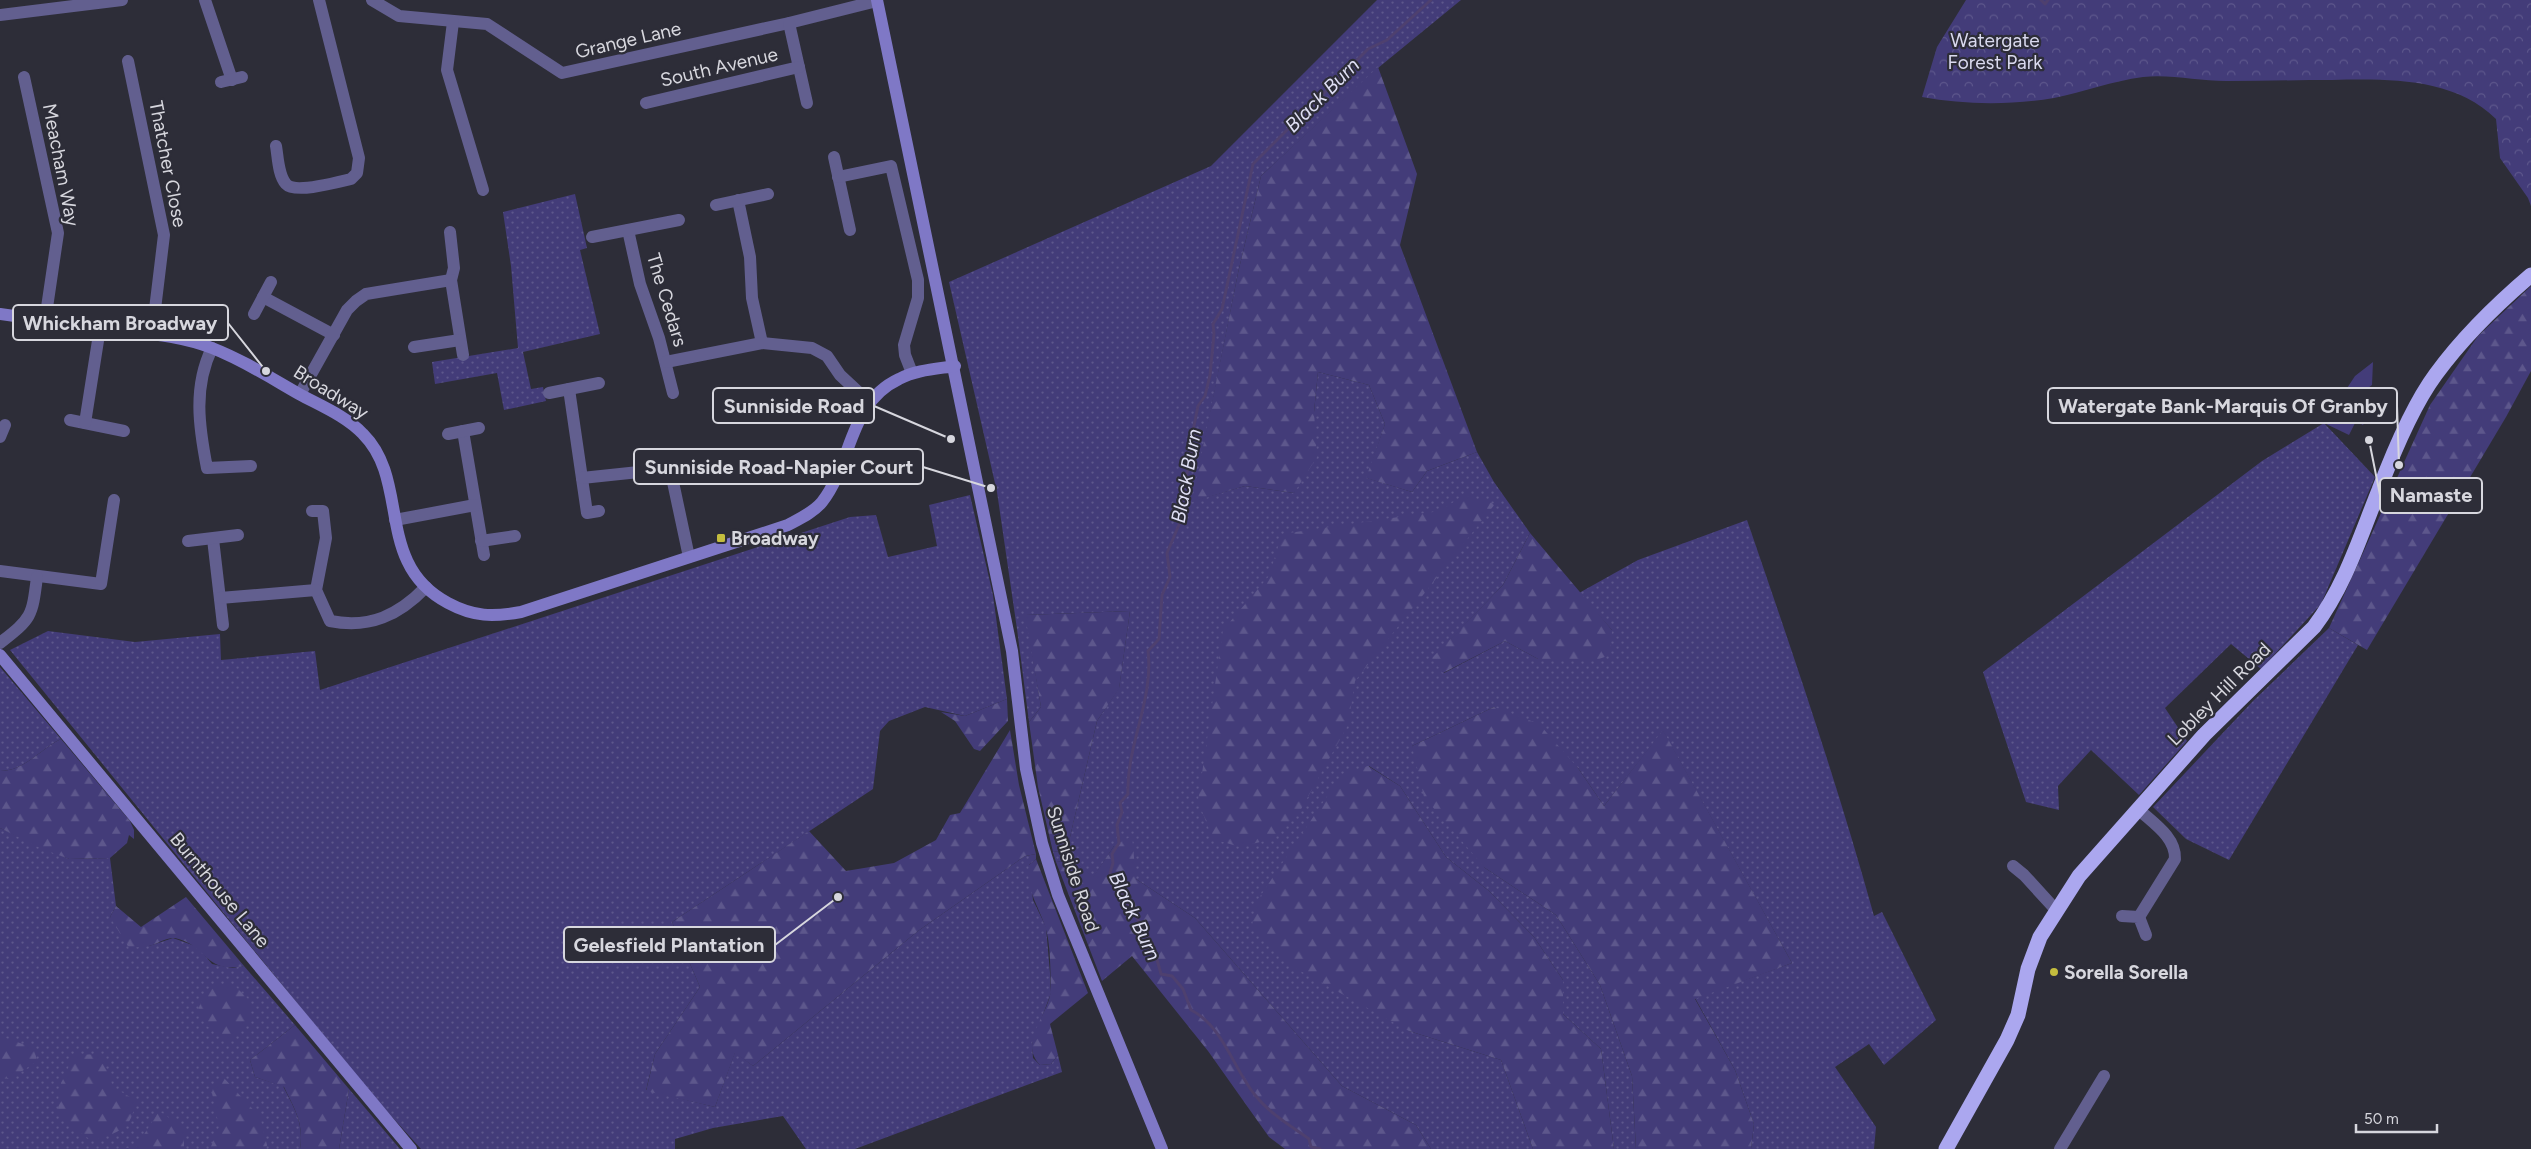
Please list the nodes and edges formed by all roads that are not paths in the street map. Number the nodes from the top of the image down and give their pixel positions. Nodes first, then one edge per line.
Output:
1 (122, 0) edge
2 (205, 0) edge
3 (319, 0) edge
4 (372, 0) edge
5 (877, 0) edge
6 (0, 15) edge
7 (453, 22) junction
8 (789, 23) junction
9 (128, 61) dead end
10 (799, 67) junction
11 (24, 77) dead end
12 (232, 80) dead end
13 (646, 103) dead end
14 (807, 103) dead end
15 (275, 146) dead end
16 (834, 157) dead end
17 (838, 178) junction
18 (484, 190) dead end
19 (768, 194) dead end
20 (738, 200) junction
21 (716, 204) dead end
22 (680, 220) dead end
23 (628, 230) junction
24 (850, 230) dead end
25 (450, 232) dead end
26 (592, 237) dead end
27 (2531, 275) edge
28 (451, 280) junction
29 (271, 282) dead end
30 (263, 297) junction
31 (0, 314) edge
32 (254, 314) dead end
33 (45, 320) junction
34 (100, 328) junction
35 (152, 334) junction
36 (334, 335) junction
37 (460, 340) junction
38 (762, 343) junction
39 (414, 347) dead end
40 (212, 348) junction
41 (463, 355) dead end
42 (666, 362) junction
43 (955, 366) junction
44 (912, 374) junction
45 (599, 383) dead end
46 (569, 389) junction
47 (549, 393) dead end
48 (673, 393) dead end
49 (300, 394) junction
50 (869, 402) junction
51 (70, 420) dead end
52 (85, 423) junction
53 (5, 425) dead end
54 (479, 428) dead end
55 (124, 431) dead end
56 (463, 431) junction
57 (448, 434) dead end
58 (0, 437) edge
59 (743, 461) dead end
60 (252, 466) dead end
61 (670, 468) junction
62 (582, 478) junction
63 (114, 500) dead end
64 (475, 505) junction
65 (599, 511) dead end
66 (312, 512) dead end
67 (395, 520) junction
68 (238, 535) dead end
69 (515, 536) dead end
70 (212, 538) junction
71 (481, 541) junction
72 (188, 542) dead end
73 (484, 555) dead end
74 (689, 558) junction
75 (0, 571) edge
76 (37, 577) junction
77 (426, 587) junction
78 (316, 590) junction
79 (220, 598) junction
80 (223, 625) dead end
81 (0, 643) edge
82 (0, 655) edge
83 (2138, 809) junction
84 (2013, 866) dead end
85 (2056, 910) junction
86 (2122, 916) dead end
87 (2139, 917) junction
88 (2146, 935) dead end
89 (2104, 1076) dead end
90 (411, 1149) edge
91 (1162, 1149) edge
92 (1946, 1149) edge
93 (2060, 1149) edge

1 - 6 street
2 - 12 street
3 - 15 street
4 - 7 street, Grange Lane
5 - 8 street, Grange Lane
5 - 43 street, Sunniside Road
7 - 8 street, Grange Lane
7 - 18 street
8 - 10 street
9 - 35 street, Thatcher Close
10 - 13 street, South Avenue
10 - 14 street
11 - 33 street, Meacham Way
16 - 17 street
17 - 24 street
17 - 44 street
19 - 20 street
20 - 21 street
20 - 38 street
22 - 23 street
23 - 26 street
23 - 42 street, The Cedars
25 - 28 street
27 - 83 highway, Lobley Hill Road
28 - 36 street
28 - 37 street
29 - 30 street
30 - 32 street
30 - 36 street
31 - 33 street, Broadway
33 - 34 street, Broadway
34 - 35 street, Broadway
34 - 52 street
35 - 40 street, Broadway
36 - 49 street
37 - 39 street
37 - 41 street
38 - 42 street, The Cedars
38 - 50 street, The Cedars
40 - 49 street, Broadway
40 - 60 street
42 - 48 street
43 - 44 street, Broadway
43 - 91 street, Sunniside Road
44 - 50 street, Broadway
45 - 46 street
46 - 47 street
46 - 62 street
49 - 67 street, Broadway
50 - 74 street, Broadway
51 - 52 street
52 - 55 street
53 - 58 street
54 - 56 street
56 - 57 street
56 - 64 street
59 - 61 street
61 - 62 street
61 - 74 street
62 - 65 street
63 - 76 street
64 - 67 street
64 - 71 street
66 - 78 street
67 - 77 street, Broadway
68 - 70 street
69 - 71 street
70 - 72 street
70 - 79 street
71 - 73 street
74 - 77 street, Broadway
75 - 76 street
76 - 81 street
77 - 78 street
78 - 79 street
79 - 80 street
82 - 90 street, Burnthouse Lane
83 - 85 highway, Lobley Hill Road
83 - 87 street
84 - 85 street
85 - 92 highway, Lobley Hill Road
86 - 87 street
87 - 88 street
89 - 93 street

